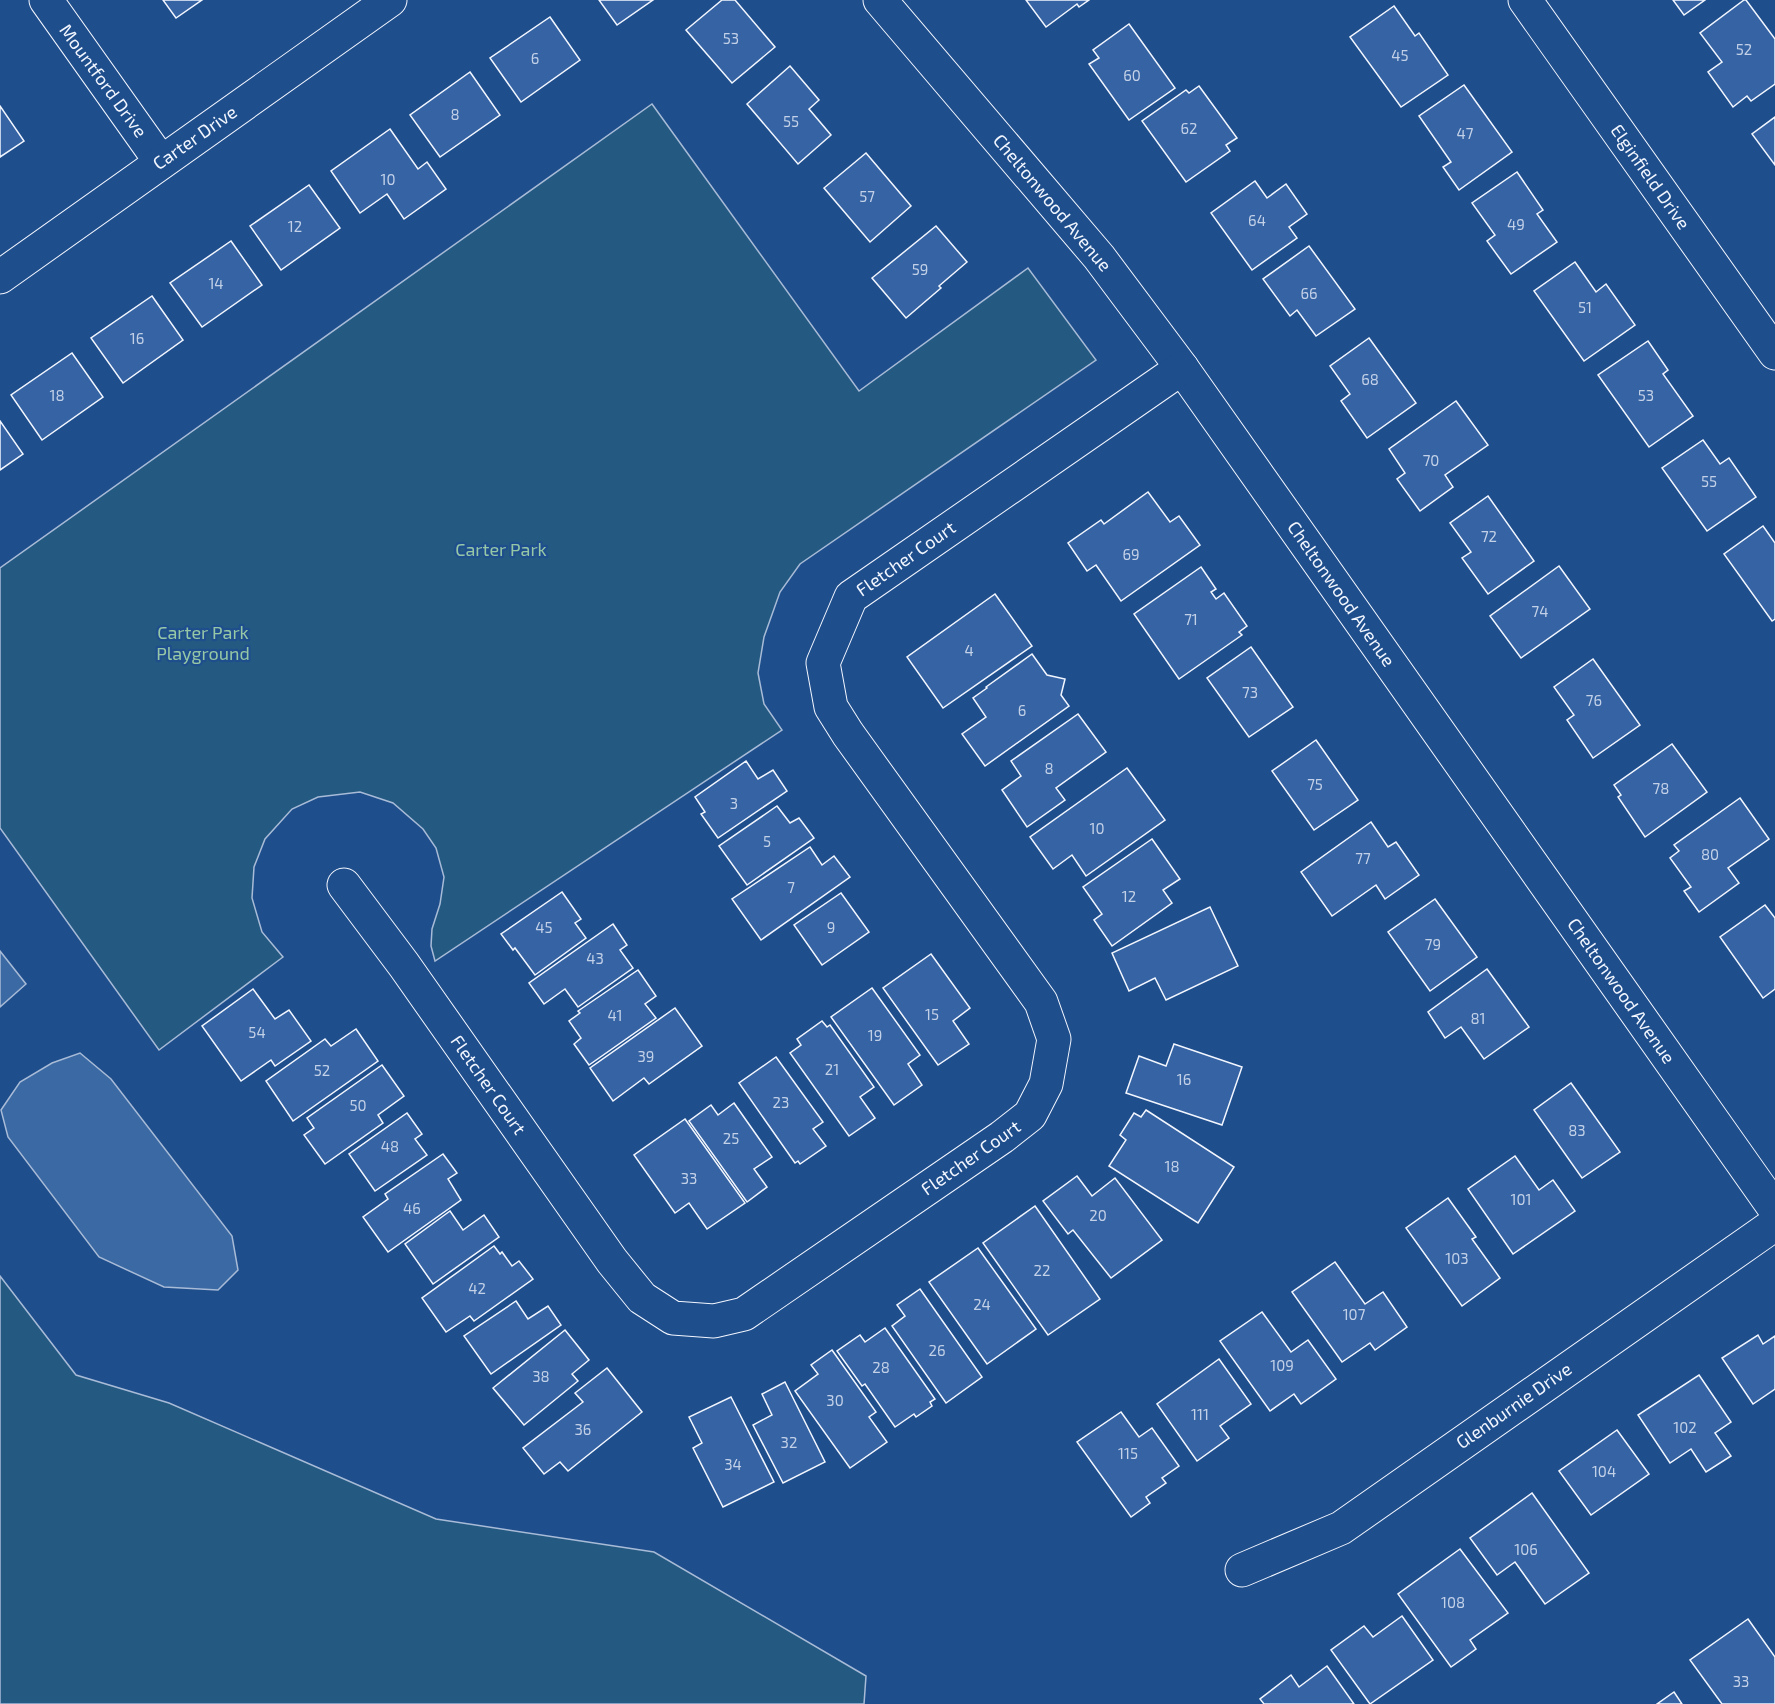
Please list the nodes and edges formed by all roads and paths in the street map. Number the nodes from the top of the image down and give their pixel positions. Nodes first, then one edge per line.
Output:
1 (46, 0) edge
2 (390, 0) edge
3 (880, 0) edge
4 (1525, 0) edge
5 (161, 162) junction
6 (0, 277) edge
7 (1775, 353) edge
8 (1182, 368) junction
9 (344, 885) dead end
10 (1775, 1209) edge
11 (1775, 1224) edge
12 (1242, 1570) dead end

1 - 5 street, Mountford Drive
2 - 5 street, Carter Drive
3 - 8 street, Cheltonwood Avenue
4 - 7 street, Elginfield Drive
5 - 6 street, Carter Drive
8 - 9 street, Fletcher Court
8 - 10 street, Cheltonwood Avenue
11 - 12 street, Glenburnie Drive

